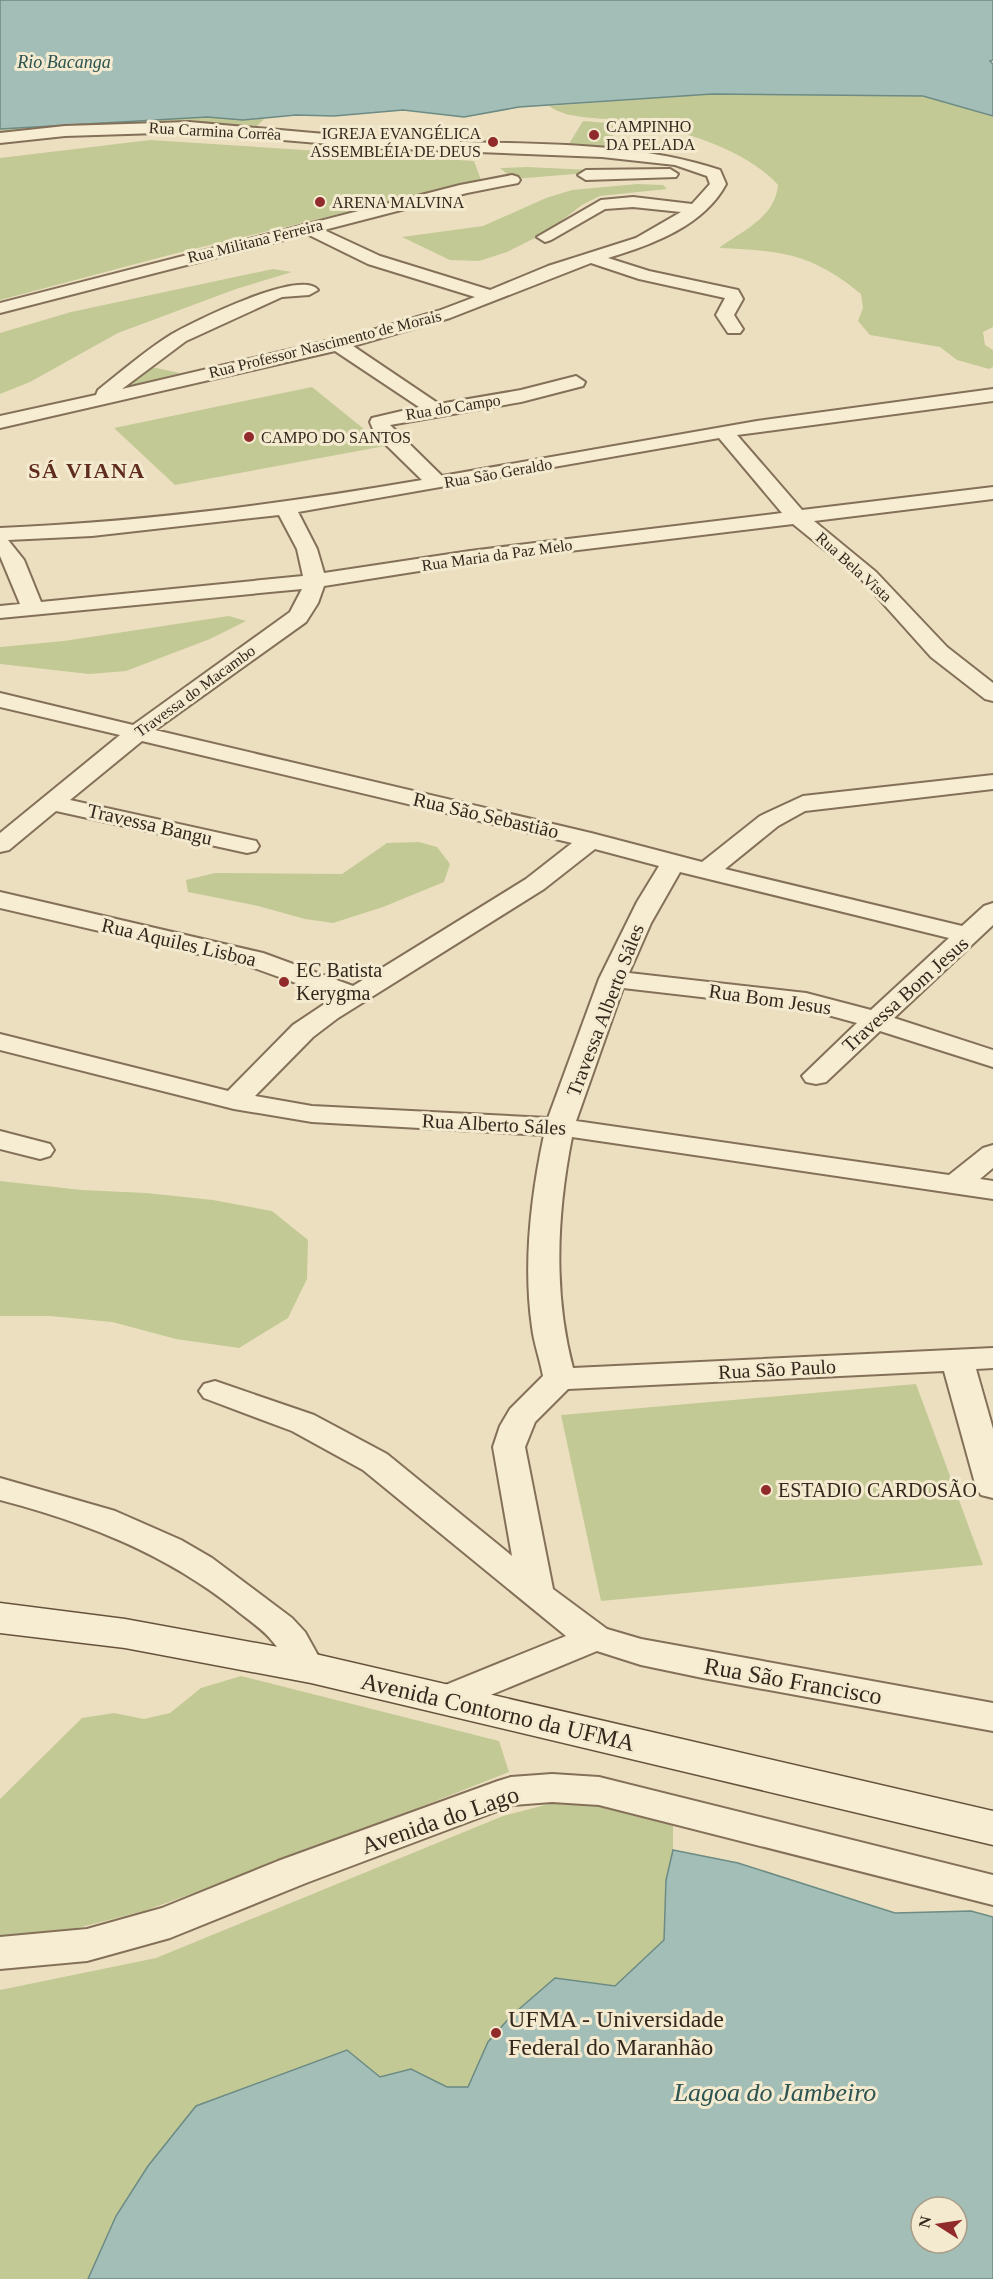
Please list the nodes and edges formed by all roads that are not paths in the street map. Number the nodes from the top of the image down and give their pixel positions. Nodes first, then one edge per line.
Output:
1 (0, 138) edge
2 (714, 173) junction
3 (586, 175) dead end
4 (512, 180) dead end
5 (695, 209) junction
6 (307, 228) junction
7 (545, 237) dead end
8 (591, 258) junction
9 (309, 290) dead end
10 (491, 296) junction
11 (0, 308) edge
12 (734, 329) dead end
13 (338, 344) junction
14 (576, 382) dead end
15 (993, 394) edge
16 (96, 400) junction
17 (436, 410) junction
18 (0, 422) edge
19 (724, 432) junction
20 (437, 483) junction
21 (993, 493) edge
22 (285, 508) junction
23 (796, 516) junction
24 (0, 534) edge
25 (0, 543) edge
26 (316, 581) junction
27 (32, 607) junction
28 (0, 612) edge
29 (993, 694) edge
30 (0, 700) edge
31 (138, 732) junction
32 (993, 782) edge
33 (52, 802) junction
34 (591, 840) junction
35 (0, 845) edge
36 (247, 846) dead end
37 (675, 861) junction
38 (707, 871) junction
39 (0, 900) edge
40 (993, 911) edge
41 (970, 935) junction
42 (612, 979) junction
43 (354, 994) junction
44 (876, 1020) junction
45 (0, 1042) edge
46 (993, 1059) edge
47 (816, 1076) dead end
48 (234, 1101) junction
49 (560, 1126) junction
50 (0, 1140) edge
51 (40, 1150) dead end
52 (993, 1154) edge
53 (956, 1184) junction
54 (993, 1190) edge
55 (993, 1358) edge
56 (957, 1359) junction
57 (561, 1379) junction
58 (215, 1391) dead end
59 (993, 1487) edge
60 (0, 1489) edge
61 (536, 1592) junction
62 (0, 1618) edge
63 (595, 1638) junction
64 (307, 1668) junction
65 (446, 1699) junction
66 (993, 1717) edge
67 (993, 1828) edge
68 (993, 1890) edge
69 (0, 1953) edge

1 - 2 street, Rua Carmina Corrêa
2 - 3 street
2 - 5 street
4 - 6 street, Rua Militana Ferreira
5 - 7 street
5 - 8 street, Rua Professor Nascimento de Morais
6 - 10 street
6 - 11 street, Rua Militana Ferreira
8 - 10 street, Rua Professor Nascimento de Morais
8 - 12 street
9 - 16 street
10 - 13 street, Rua Professor Nascimento de Morais
13 - 16 street, Rua Professor Nascimento de Morais
13 - 17 street
14 - 17 street, Rua do Campo
15 - 19 street, Rua São Geraldo
16 - 18 street, Rua Professor Nascimento de Morais
17 - 20 street, Rua do Campo
19 - 20 street, Rua São Geraldo
19 - 23 street, Rua Bela Vista
20 - 22 street, Rua São Geraldo
21 - 23 street, Rua Maria da Paz Melo
22 - 24 street, Rua São Geraldo
22 - 26 street
23 - 26 street, Rua Maria da Paz Melo
23 - 29 street, Rua Bela Vista
25 - 27 street
26 - 27 street, Rua Maria da Paz Melo
26 - 31 street, Travessa do Macambo
27 - 28 street, Rua Maria da Paz Melo
30 - 31 street, Rua São Sebastião
31 - 33 street, Travessa do Macambo
31 - 34 street, Rua São Sebastião
32 - 38 street
33 - 35 street, Travessa do Macambo
33 - 36 street, Travessa Bangu
34 - 37 street, Rua São Sebastião
34 - 43 street
37 - 38 street, Rua São Sebastião
37 - 42 street, Travessa Alberto Sáles
38 - 41 street, Rua São Sebastião
39 - 43 street, Rua Aquiles Lisboa
40 - 41 street, Travessa Bom Jesus
41 - 44 street, Travessa Bom Jesus
42 - 44 street, Rua Bom Jesus
42 - 49 street, Travessa Alberto Sáles
43 - 48 street
44 - 46 street, Rua Bom Jesus
44 - 47 street, Travessa Bom Jesus
45 - 48 street, Rua Alberto Sáles
48 - 49 street, Rua Alberto Sáles
49 - 53 street, Rua Alberto Sáles
49 - 57 street, Travessa Alberto Sáles
50 - 51 street
52 - 53 street
53 - 54 street, Rua Alberto Sáles
55 - 56 street, Rua São Paulo
56 - 57 street, Rua São Paulo
56 - 59 street
57 - 61 street
58 - 61 street, Rua São Francisco
60 - 64 street
61 - 63 street, Rua São Francisco
62 - 64 main road, Avenida Contorno da UFMA
63 - 65 street
63 - 66 street, Rua São Francisco
64 - 65 main road, Avenida Contorno da UFMA
65 - 67 main road, Avenida Contorno da UFMA
68 - 69 street, Avenida do Lago

